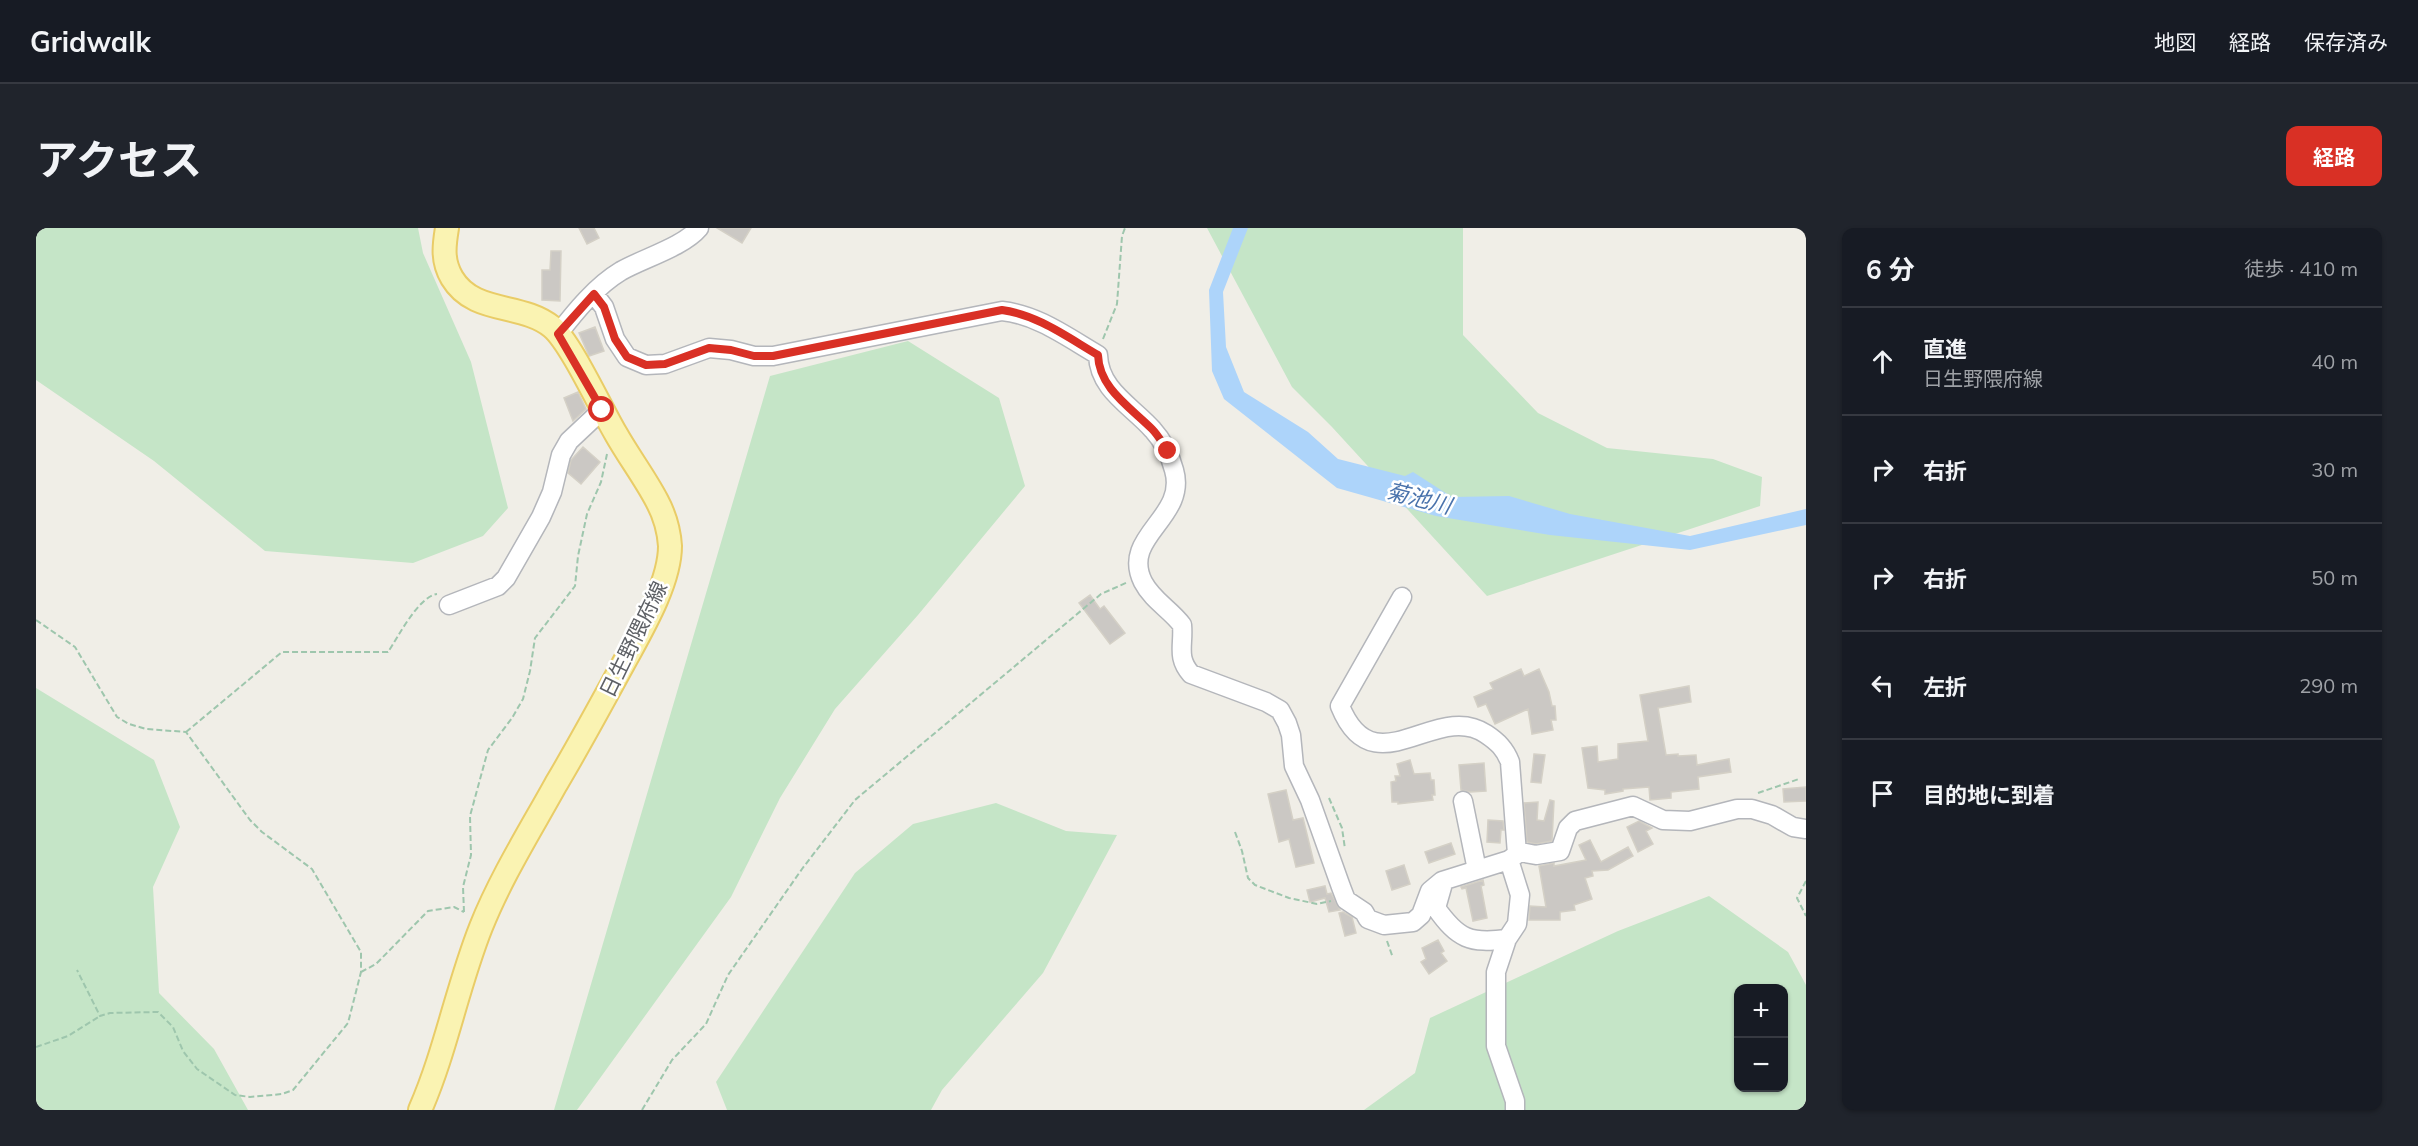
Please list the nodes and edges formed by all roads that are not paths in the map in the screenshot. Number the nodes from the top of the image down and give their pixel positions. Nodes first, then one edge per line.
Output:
1 (447, 228) edge
2 (699, 228) edge
3 (594, 294) junction
4 (558, 334) junction
5 (602, 410) junction
6 (1402, 597) dead end
7 (449, 605) dead end
8 (1463, 801) dead end
9 (1806, 829) edge
10 (1513, 857) junction
11 (1477, 870) junction
12 (1444, 880) junction
13 (1507, 939) junction
14 (420, 1110) edge
15 (1515, 1110) edge

1 - 4 main road, 日生野隈府線
2 - 3 street
3 - 4 street
3 - 12 street
4 - 5 main road, 日生野隈府線
5 - 7 street
5 - 14 main road, 日生野隈府線
6 - 10 street
8 - 11 street
9 - 10 street
10 - 11 street
10 - 13 street
11 - 12 street
12 - 13 street
13 - 15 street

